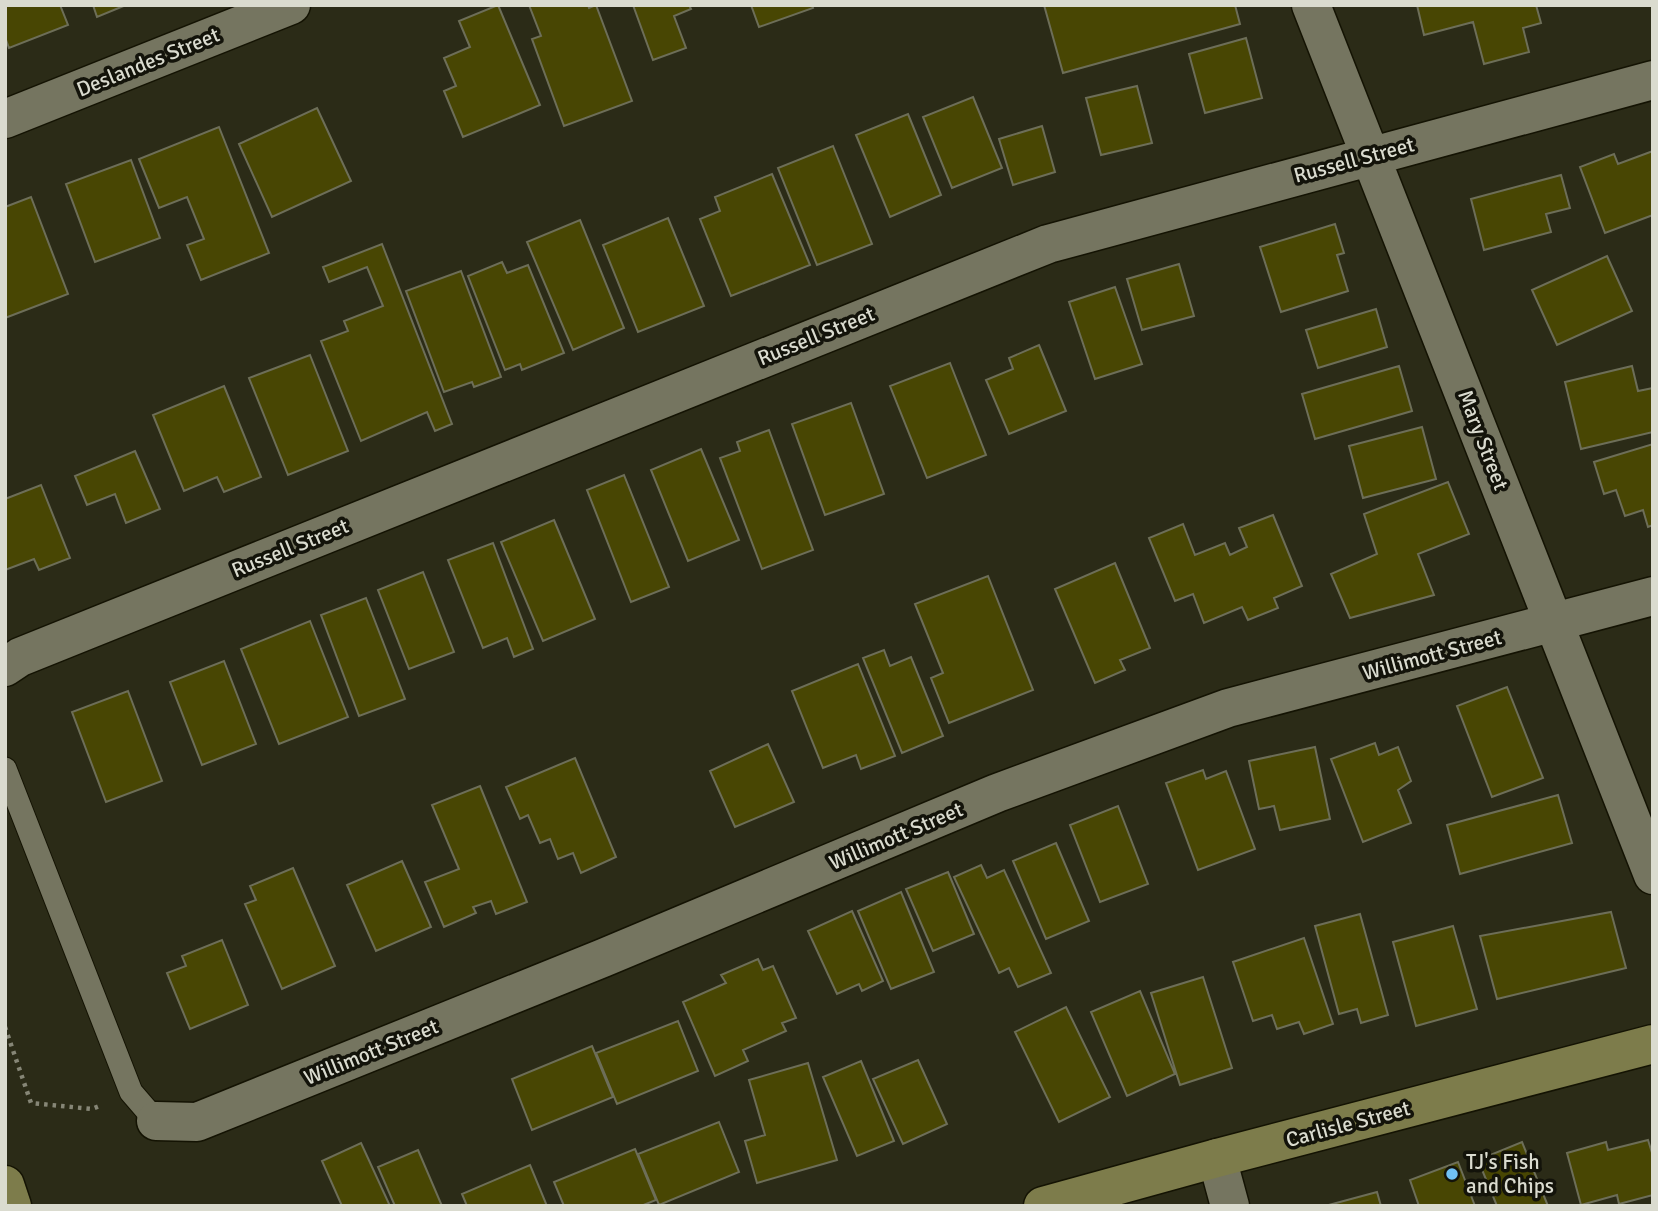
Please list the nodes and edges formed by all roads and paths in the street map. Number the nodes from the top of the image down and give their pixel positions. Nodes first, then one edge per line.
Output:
1 (291, 5) edge
2 (1311, 5) edge
3 (1653, 80) edge
4 (5, 119) edge
5 (1371, 156) junction
6 (1653, 596) edge
7 (1554, 622) junction
8 (5, 667) edge
9 (5, 769) edge
10 (1653, 876) edge
11 (5, 1027) edge
12 (1653, 1044) edge
13 (131, 1092) junction
14 (156, 1121) joint
15 (1217, 1158) junction
16 (5, 1185) edge
17 (12, 1206) edge
18 (1043, 1206) edge
19 (1230, 1206) edge

1 - 4 street, Deslandes Street
2 - 5 street, Mary Street
3 - 5 street, Russell Street
5 - 7 street, Mary Street
5 - 8 street, Russell Street
6 - 7 street, Willimott Street
7 - 10 street, Mary Street
7 - 14 street, Willimott Street
9 - 13 lane
11 - 13 path
12 - 15 street, Carlisle Street
13 - 14 lane
15 - 18 street, Carlisle Street
15 - 19 street
16 - 17 street

